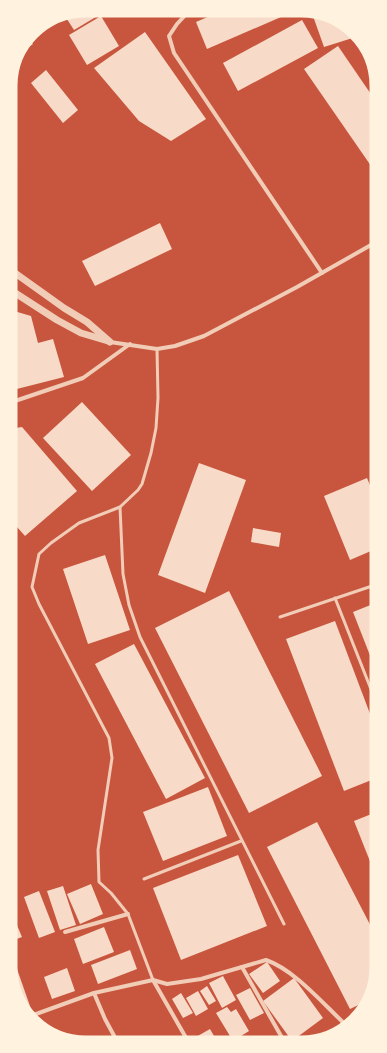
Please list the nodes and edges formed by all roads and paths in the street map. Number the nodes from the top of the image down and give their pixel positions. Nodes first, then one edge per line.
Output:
1 (185, 15) edge
2 (372, 244) edge
3 (15, 273) edge
4 (322, 273) junction
5 (15, 293) edge
6 (110, 342) junction
7 (130, 344) junction
8 (156, 349) junction
9 (15, 401) edge
10 (120, 507) junction
11 (372, 586) edge
12 (335, 598) junction
13 (280, 617) dead end
14 (372, 692) edge
15 (241, 841) junction
16 (144, 879) dead end
17 (128, 914) junction
18 (284, 924) dead end
19 (65, 932) dead end
20 (242, 967) junction
21 (153, 980) junction
22 (94, 993) junction
23 (34, 1015) edge
24 (344, 1023) edge
25 (115, 1038) edge
26 (186, 1038) edge
27 (282, 1038) edge

1 - 4 street
2 - 4 street
3 - 6 street
4 - 8 street
5 - 6 street
6 - 7 street
7 - 8 street
7 - 9 street
8 - 10 lane
10 - 15 lane
10 - 17 lane
11 - 12 lane
12 - 13 lane
12 - 14 lane
15 - 16 lane
15 - 18 lane
17 - 19 street
17 - 21 lane
20 - 21 street
20 - 24 street
20 - 27 street
21 - 22 street
21 - 26 street
22 - 23 street
22 - 25 street

